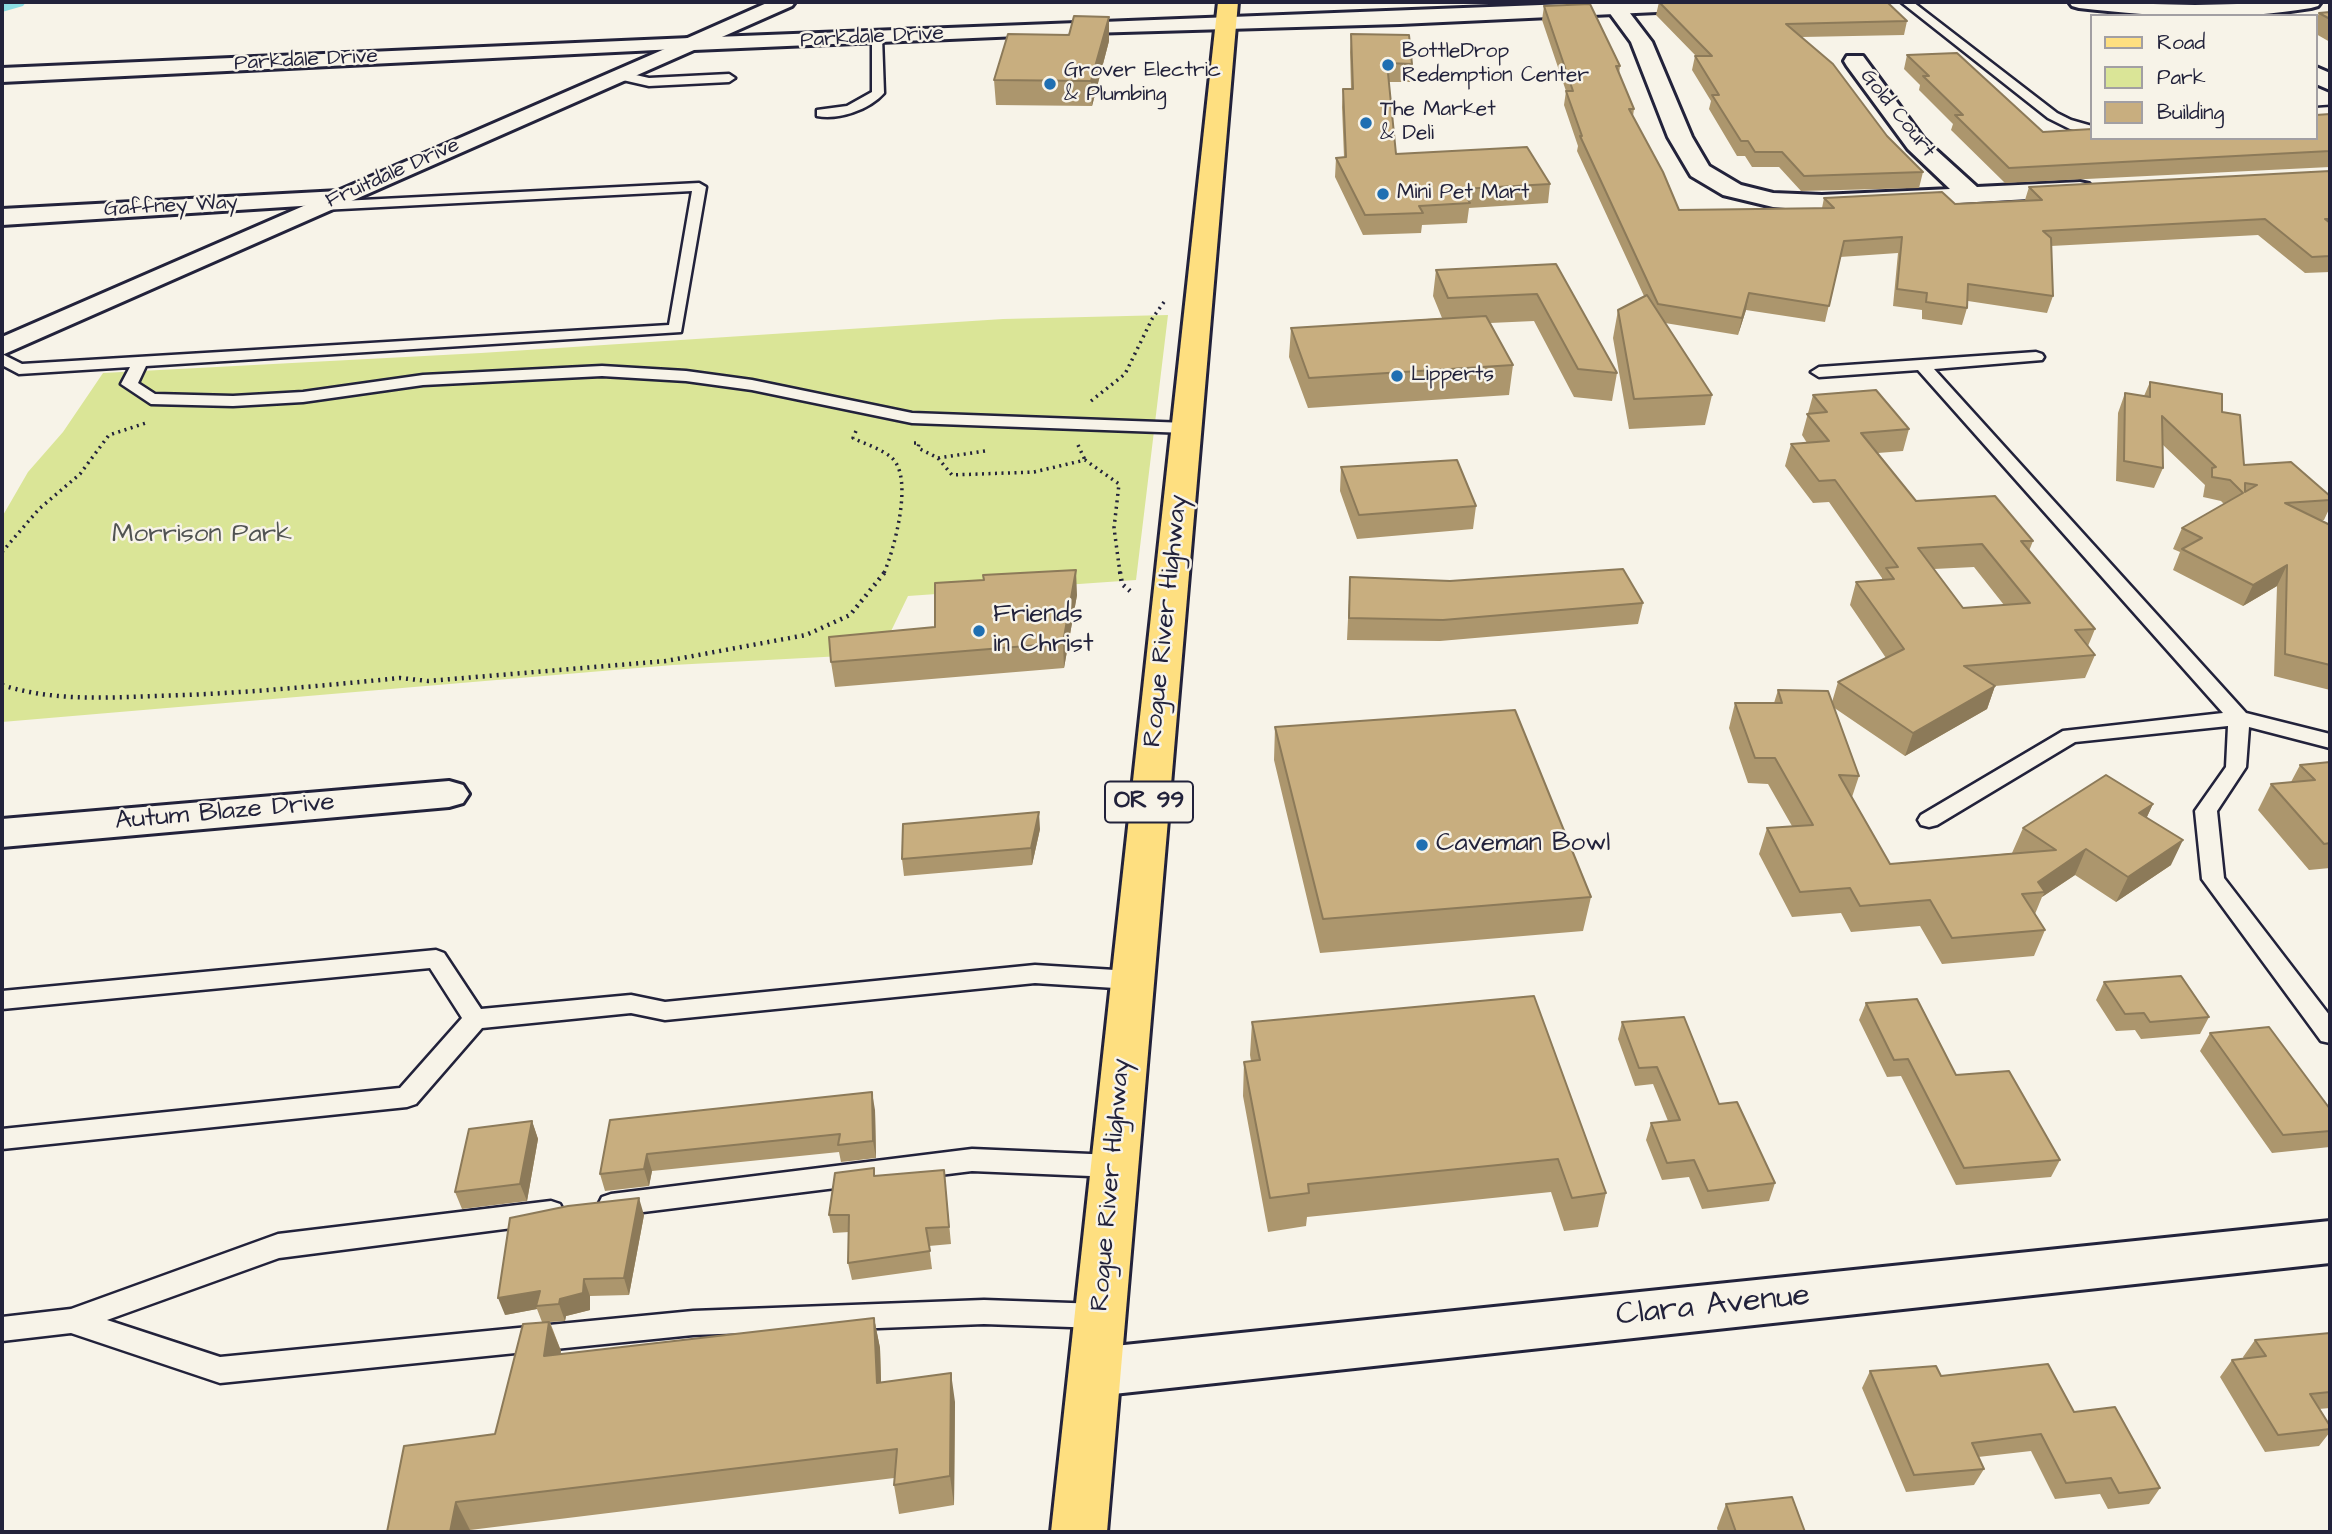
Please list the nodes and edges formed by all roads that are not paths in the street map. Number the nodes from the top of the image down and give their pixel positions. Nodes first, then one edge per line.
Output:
1 (785, 2) edge
2 (1743, 2) edge
3 (1906, 2) edge
4 (2079, 2) edge
5 (2311, 2) edge
6 (1616, 8) junction
7 (1227, 12) edge
8 (2121, 12) edge
9 (2221, 14) edge
10 (876, 37) junction
11 (285, 42) dead end
12 (690, 44) junction
13 (1855, 61) dead end
14 (272, 63) junction
15 (2, 75) edge
16 (618, 75) junction
17 (729, 78) dead end
18 (821, 113) dead end
19 (2090, 130) edge
20 (2109, 188) edge
21 (1971, 195) junction
22 (330, 202) junction
23 (2, 217) edge
24 (2, 347) edge
25 (2036, 357) dead end
26 (2, 359) edge
27 (140, 363) junction
28 (1920, 363) junction
29 (1819, 372) dead end
30 (1187, 428) junction
31 (2239, 718) junction
32 (2330, 741) edge
33 (449, 794) dead end
34 (1929, 820) dead end
35 (2, 833) edge
36 (1131, 979) junction
37 (2, 1000) edge
38 (475, 1019) junction
39 (2330, 1034) edge
40 (2, 1139) edge
41 (1114, 1166) junction
42 (2330, 1242) edge
43 (1100, 1316) junction
44 (71, 1321) junction
45 (2, 1329) edge
46 (1095, 1372) junction
47 (1079, 1532) edge

1 - 12 street, Fruitdale Drive
2 - 6 street, Parkdale Drive
3 - 19 lane
4 - 8 street
5 - 9 street
6 - 7 street, Parkdale Drive
6 - 21 street
7 - 10 street, Parkdale Drive
7 - 30 main road, Rogue River Highway / OR 99
8 - 9 street
10 - 12 street, Parkdale Drive
10 - 18 lane
11 - 14 street
12 - 14 street, Parkdale Drive
12 - 16 street, Fruitdale Drive
13 - 21 street, Gold Court
14 - 15 street, Parkdale Drive
16 - 17 lane
16 - 22 street, Fruitdale Drive
20 - 21 street
22 - 23 street, Gaffney Way
22 - 24 street, Fruitdale Drive
22 - 27 lane
25 - 28 lane
26 - 27 lane
27 - 30 lane
28 - 29 lane
28 - 31 lane
30 - 36 main road, Rogue River Highway / OR 99
31 - 32 lane
31 - 34 lane
31 - 39 lane
33 - 35 street, Autum Blaze Drive
36 - 38 lane
36 - 41 main road, Rogue River Highway / OR 99
37 - 38 lane
38 - 40 lane
41 - 43 main road, Rogue River Highway / OR 99
41 - 44 lane
42 - 46 street, Clara Avenue
43 - 44 lane
43 - 46 main road, Rogue River Highway / OR 99
44 - 45 lane
46 - 47 main road, Rogue River Highway / OR 99

